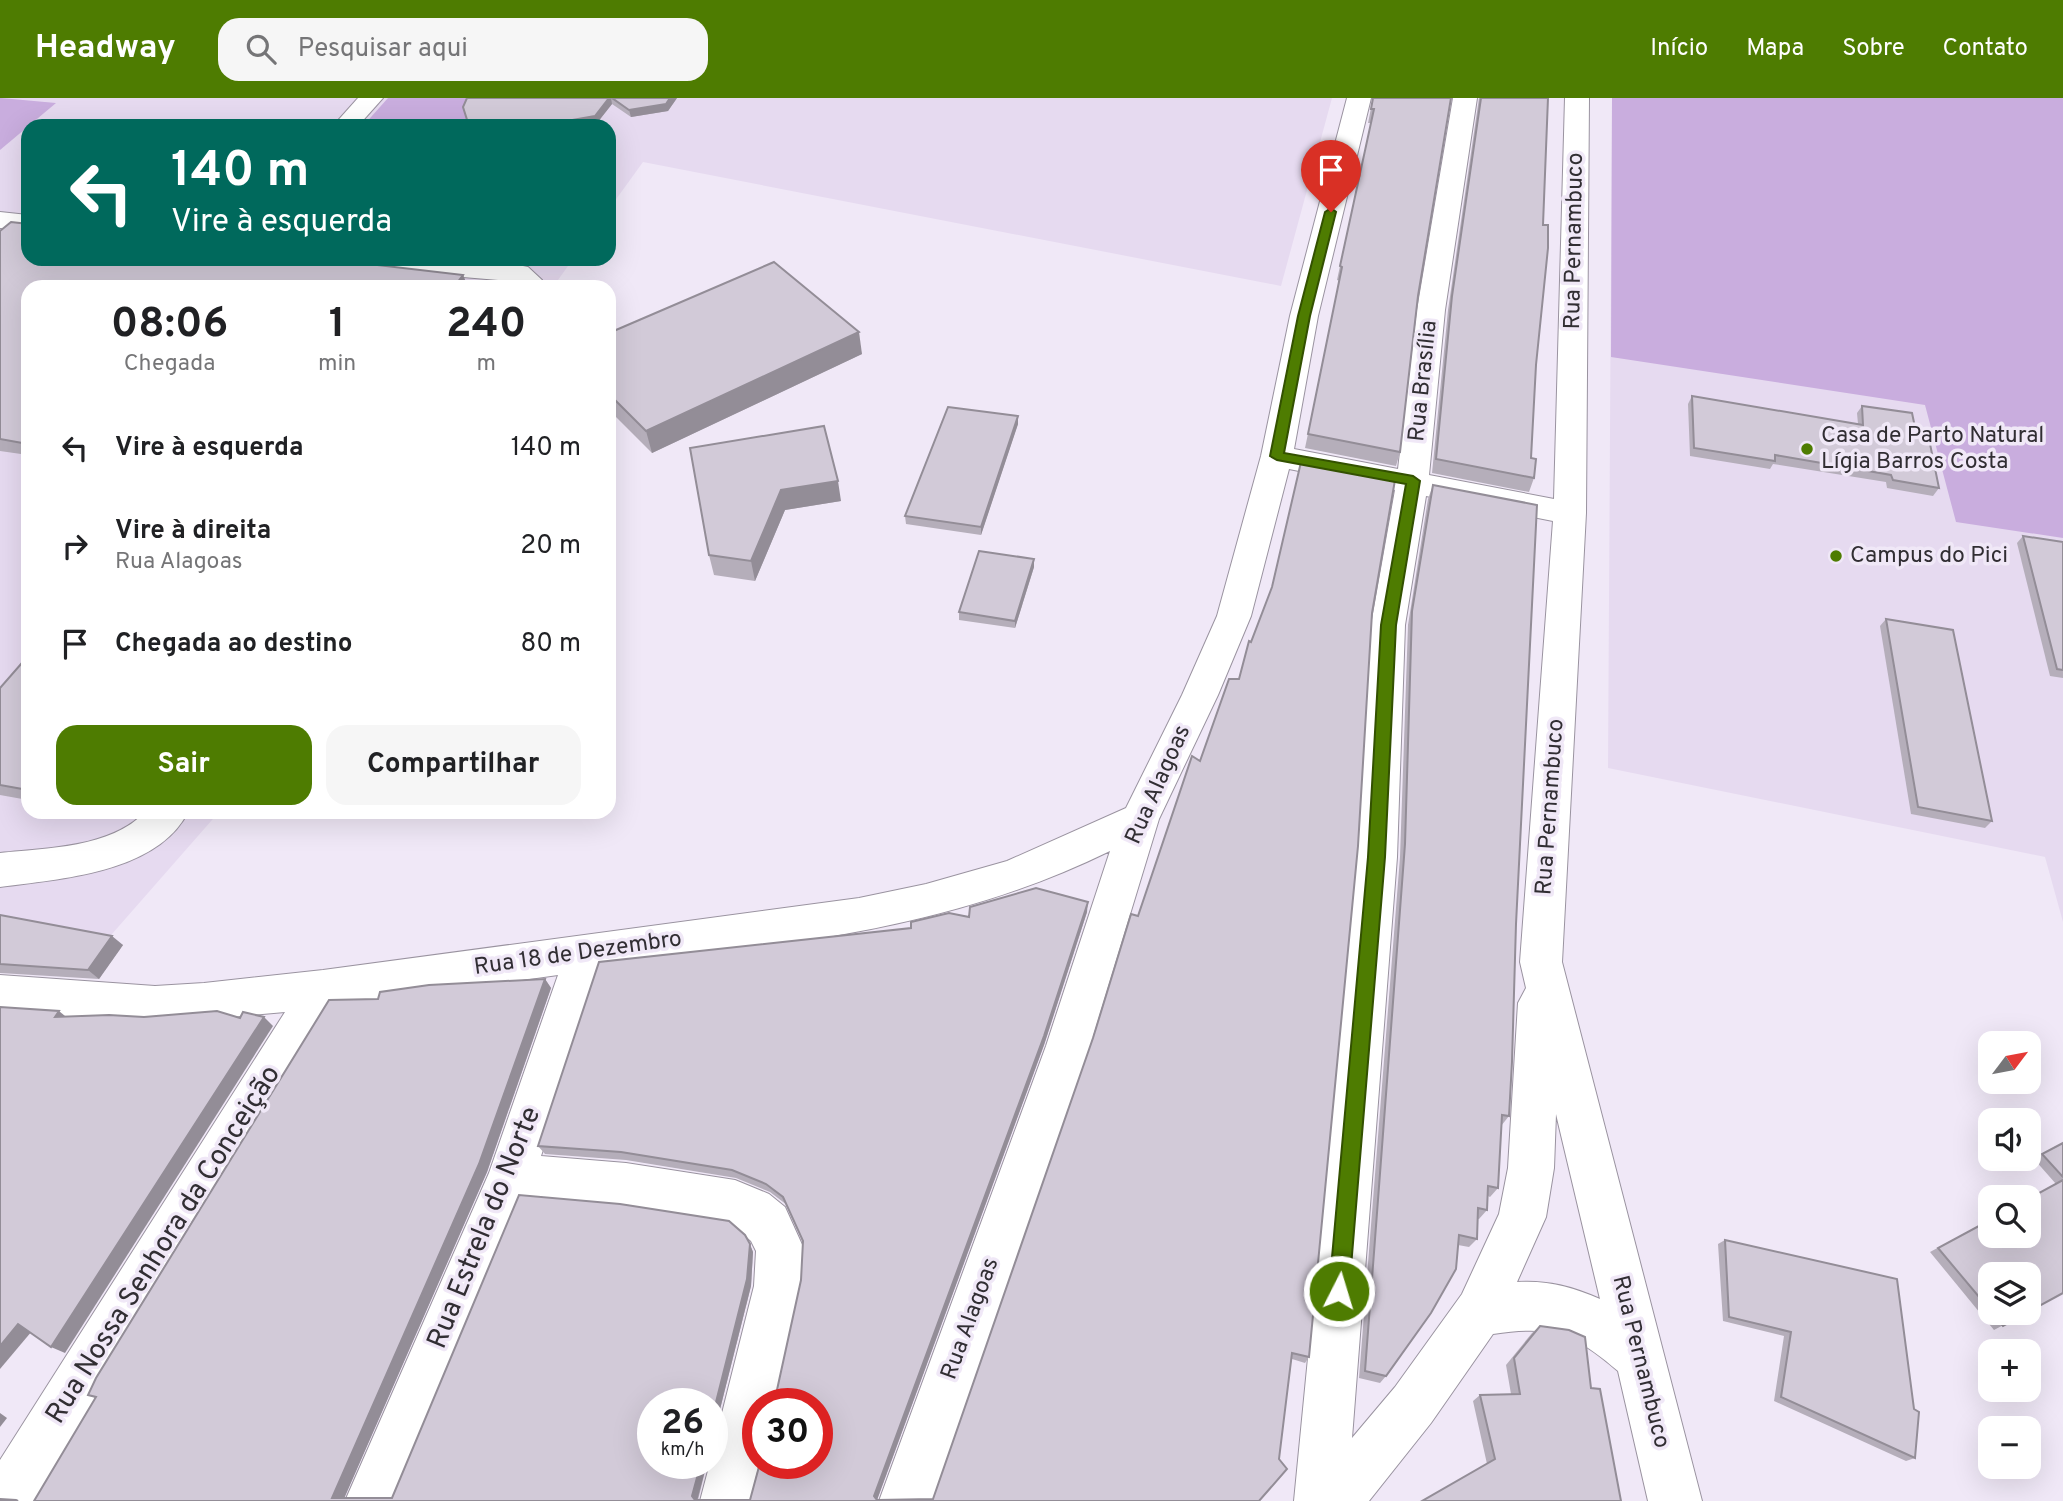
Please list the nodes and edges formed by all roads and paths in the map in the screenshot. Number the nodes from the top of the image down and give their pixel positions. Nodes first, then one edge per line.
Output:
1 (371, 98) edge
2 (1359, 98) edge
3 (1465, 98) edge
4 (1577, 98) edge
5 (352, 119) edge
6 (0, 220) edge
7 (21, 222) edge
8 (432, 266) edge
9 (528, 280) edge
10 (1277, 456) junction
11 (1413, 481) junction
12 (1570, 513) junction
13 (162, 819) edge
14 (1140, 819) junction
15 (0, 870) edge
16 (587, 952) junction
17 (1541, 962) junction
18 (323, 989) junction
19 (3, 998) edge
20 (510, 1176) junction
21 (1479, 1311) junction
22 (1639, 1357) junction
23 (5, 1501) edge
24 (372, 1501) edge
25 (727, 1501) edge
26 (906, 1501) edge
27 (1321, 1501) edge
28 (1335, 1501) edge
29 (1675, 1501) edge

1 - 5 street
2 - 10 street, Rua Alagoas
3 - 11 street, Rua Brasília
4 - 12 street, Rua Pernambuco
6 - 7 street
8 - 9 street
10 - 11 street
10 - 14 street, Rua Alagoas
11 - 12 street
11 - 27 street, Rua Brasília
12 - 17 street, Rua Pernambuco
13 - 15 street
14 - 16 street, Rua 18 de Dezembro
14 - 26 street, Rua Alagoas
16 - 18 street, Rua 18 de Dezembro
16 - 20 street, Rua Estrela do Norte
17 - 21 street
17 - 22 street, Rua Pernambuco
18 - 19 street, Rua 18 de Dezembro
18 - 23 street, Rua Nossa Senhora da Conceição
20 - 24 street, Rua Estrela do Norte
20 - 25 street
21 - 22 street
21 - 28 street
22 - 29 street, Rua Pernambuco

